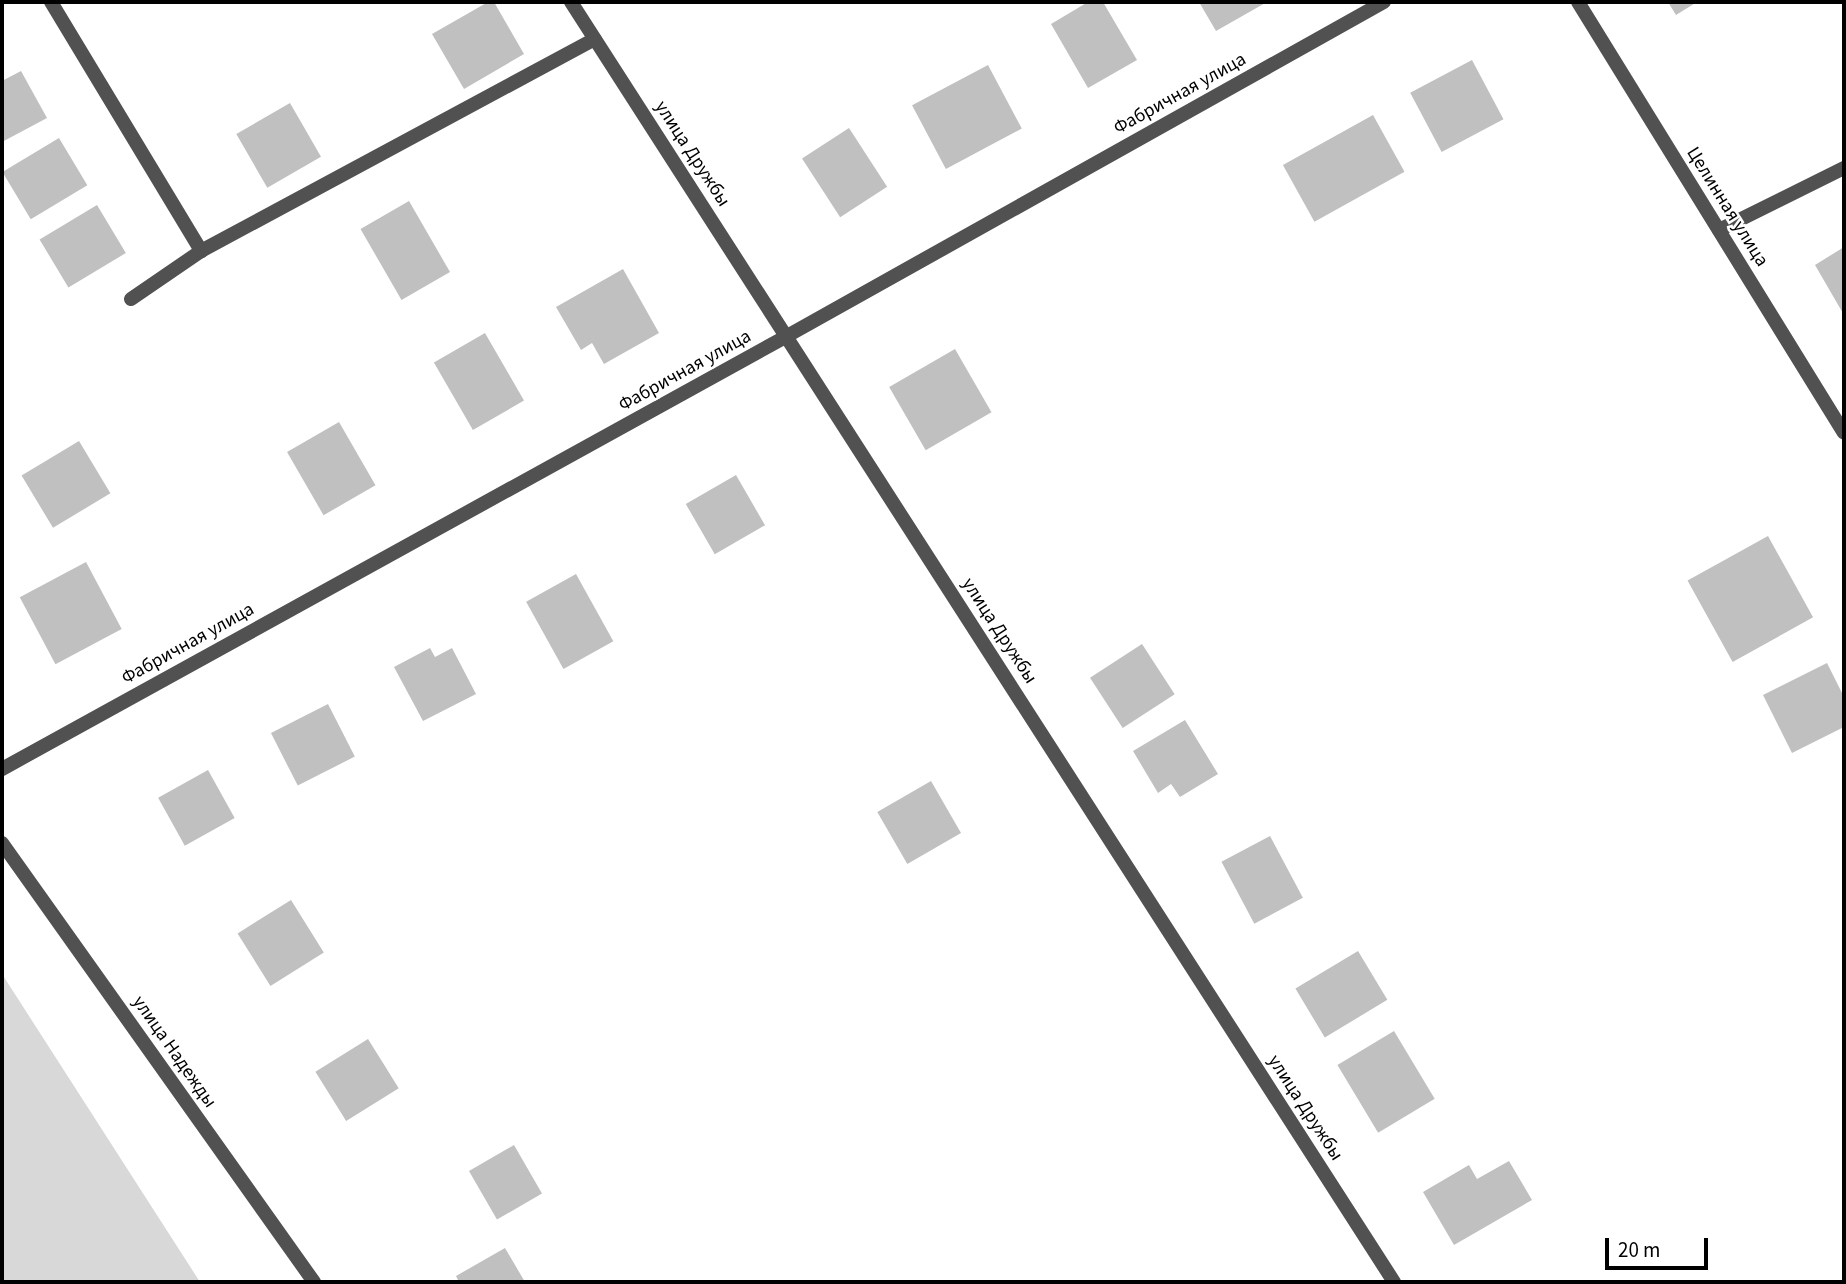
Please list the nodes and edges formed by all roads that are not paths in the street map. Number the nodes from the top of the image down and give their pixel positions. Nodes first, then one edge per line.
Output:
1 (51, 2) edge
2 (570, 2) edge
3 (1384, 2) edge
4 (1578, 2) edge
5 (594, 38) junction
6 (1844, 168) edge
7 (1719, 230) junction
8 (201, 251) junction
9 (131, 299) dead end
10 (787, 336) junction
11 (1844, 433) edge
12 (2, 769) edge
13 (2, 843) edge
14 (314, 1282) edge
15 (1394, 1282) edge

1 - 8 street
2 - 5 street, улица Дружбы
3 - 10 street, Фабричная улица
4 - 7 street, Целинная улица
5 - 8 street
5 - 10 street, улица Дружбы
6 - 7 street
7 - 11 street, Целинная улица
8 - 9 street
10 - 12 street, Фабричная улица
10 - 15 street, улица Дружбы
13 - 14 street, улица Надежды

